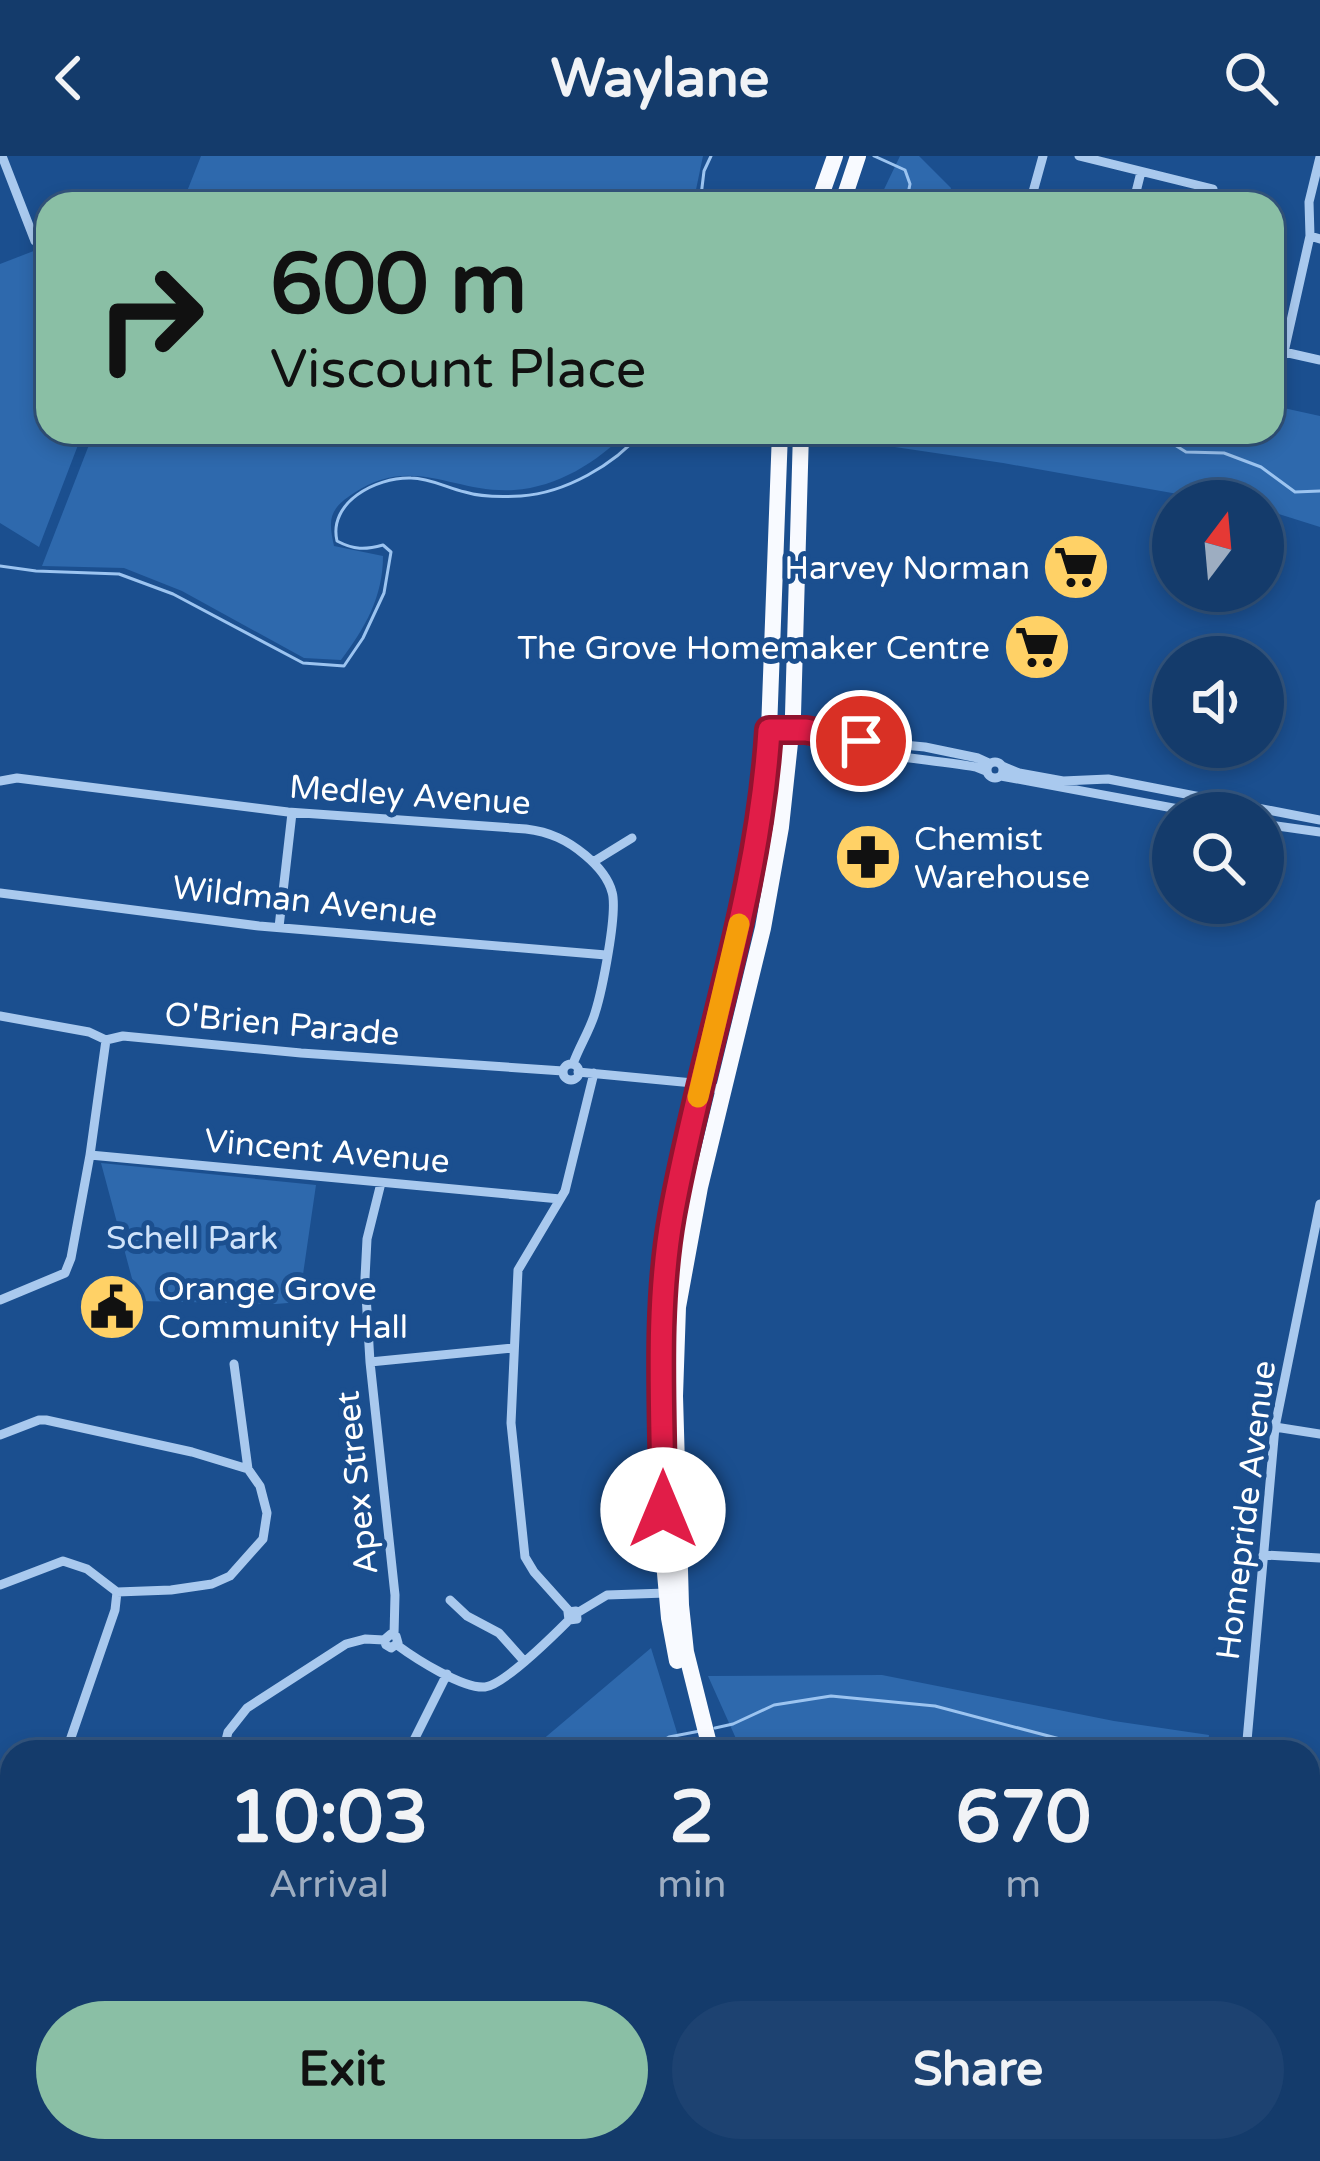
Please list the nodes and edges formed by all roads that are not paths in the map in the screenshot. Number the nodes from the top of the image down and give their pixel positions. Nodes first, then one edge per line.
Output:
1 (2, 156) edge
2 (835, 156) edge
3 (858, 156) edge
4 (1043, 156) edge
5 (1079, 156) edge
6 (1320, 157) edge
7 (1141, 172) junction
8 (1213, 189) dead end
9 (823, 192) edge
10 (846, 192) edge
11 (1033, 192) edge
12 (1136, 192) edge
13 (1315, 238) edge
14 (35, 241) dead end
15 (1284, 352) joint
16 (1320, 360) edge
17 (780, 444) edge
18 (801, 444) edge
19 (769, 730) junction
20 (792, 733) junction
21 (1001, 771) junction
22 (0, 781) edge
23 (1152, 803) edge
24 (292, 813) junction
25 (1320, 820) edge
26 (1284, 827) edge
27 (1320, 832) edge
28 (632, 838) dead end
29 (593, 862) junction
30 (0, 892) edge
31 (279, 927) junction
32 (606, 955) junction
33 (0, 1016) edge
34 (106, 1040) junction
35 (572, 1069) junction
36 (594, 1073) junction
37 (701, 1084) junction
38 (724, 1090) junction
39 (90, 1155) junction
40 (381, 1183) junction
41 (560, 1199) junction
42 (1320, 1204) edge
43 (0, 1300) edge
44 (513, 1348) junction
45 (370, 1362) junction
46 (234, 1364) dead end
47 (1275, 1427) junction
48 (1320, 1434) edge
49 (0, 1435) edge
50 (248, 1469) junction
51 (1263, 1556) junction
52 (1320, 1558) edge
53 (0, 1585) edge
54 (117, 1592) junction
55 (666, 1593) junction
56 (450, 1600) dead end
57 (572, 1614) junction
58 (392, 1640) junction
59 (524, 1661) junction
60 (447, 1673) junction
61 (696, 1718) junction
62 (70, 1740) edge
63 (226, 1740) edge
64 (414, 1740) edge
65 (702, 1740) edge
66 (1247, 1740) edge

1 - 14 street
2 - 9 highway
3 - 10 highway
4 - 11 street
5 - 7 street
6 - 13 street
7 - 8 street
7 - 12 street
13 - 15 street
15 - 16 street
17 - 19 highway
18 - 20 highway
19 - 20 street
19 - 37 highway
20 - 21 street
20 - 38 highway
21 - 23 street
21 - 25 street
22 - 24 street, Medley Avenue
24 - 29 street, Medley Avenue
24 - 31 street
26 - 27 street
28 - 29 street
29 - 32 street
30 - 31 street, Wildman Avenue
31 - 32 street, Wildman Avenue
32 - 35 street
33 - 34 street, O'Brien Parade
34 - 35 street, O'Brien Parade
34 - 39 street
35 - 36 street, O'Brien Parade
36 - 37 street, O'Brien Parade
36 - 41 street
37 - 38 street, O'Brien Parade
37 - 55 highway
38 - 61 highway
39 - 40 street, Vincent Avenue
39 - 43 street
40 - 41 street, Vincent Avenue
40 - 45 street, Apex Street
41 - 44 street
42 - 47 street, Homepride Avenue
44 - 45 street
44 - 57 street
45 - 58 street, Apex Street
46 - 50 street
47 - 48 street
47 - 51 street, Homepride Avenue
49 - 50 street
50 - 54 street
51 - 52 street
51 - 66 street, Homepride Avenue
53 - 54 street
54 - 62 street
55 - 57 street
55 - 61 highway
56 - 59 street
57 - 59 street
58 - 60 street
58 - 63 street
59 - 60 street
60 - 64 street
61 - 65 highway

